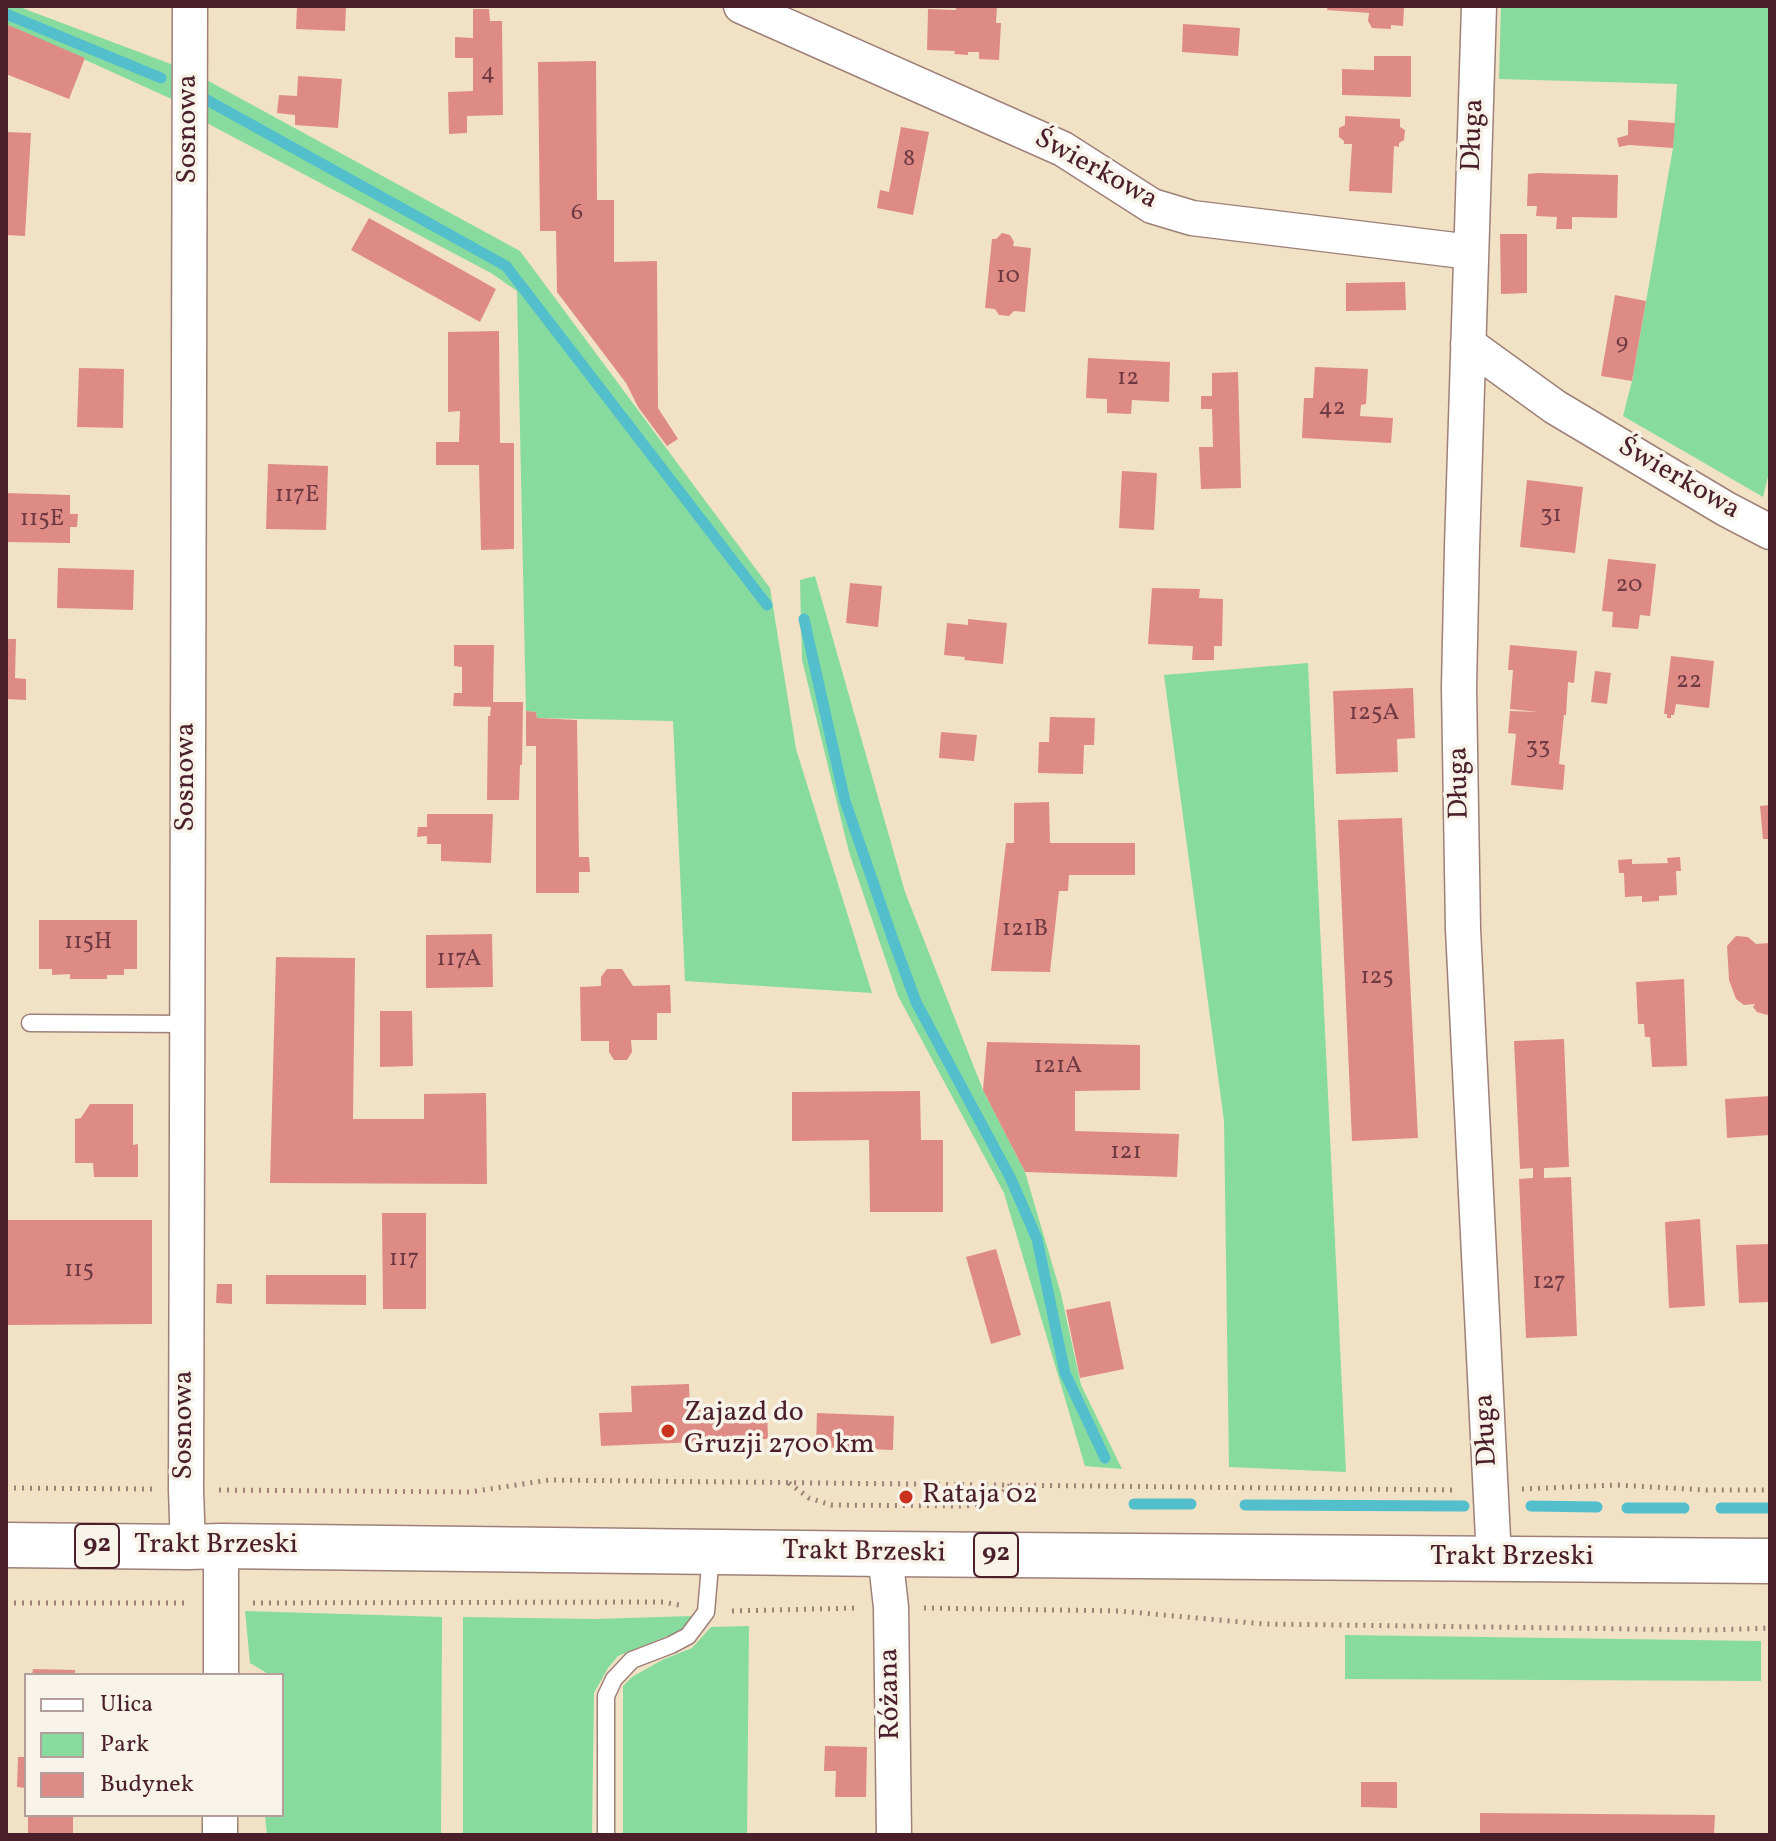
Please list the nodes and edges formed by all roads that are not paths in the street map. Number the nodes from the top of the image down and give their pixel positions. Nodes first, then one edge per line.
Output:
1 (190, 6) edge
2 (741, 6) edge
3 (1479, 6) edge
4 (1471, 252) junction
5 (1468, 344) junction
6 (1770, 532) edge
7 (30, 1023) dead end
8 (187, 1024) junction
9 (6, 1545) edge
10 (205, 1547) junction
11 (711, 1552) junction
12 (885, 1554) junction
13 (1494, 1559) junction
14 (1770, 1561) edge
15 (221, 1673) edge
16 (606, 1835) edge
17 (894, 1835) edge

1 - 8 street, Sosnowa
2 - 4 street, Świerkowa
3 - 4 street, Długa
4 - 5 street, Długa
5 - 6 street, Świerkowa
5 - 13 street, Długa
7 - 8 lane
8 - 10 street, Sosnowa
9 - 10 main road, Trakt Brzeski / 92
10 - 11 main road, Trakt Brzeski / 92
10 - 15 street, Sosnowa
11 - 12 main road, Trakt Brzeski / 92
11 - 16 lane
12 - 13 main road, Trakt Brzeski / 92
12 - 17 street, Różana
13 - 14 main road, Trakt Brzeski / 92

